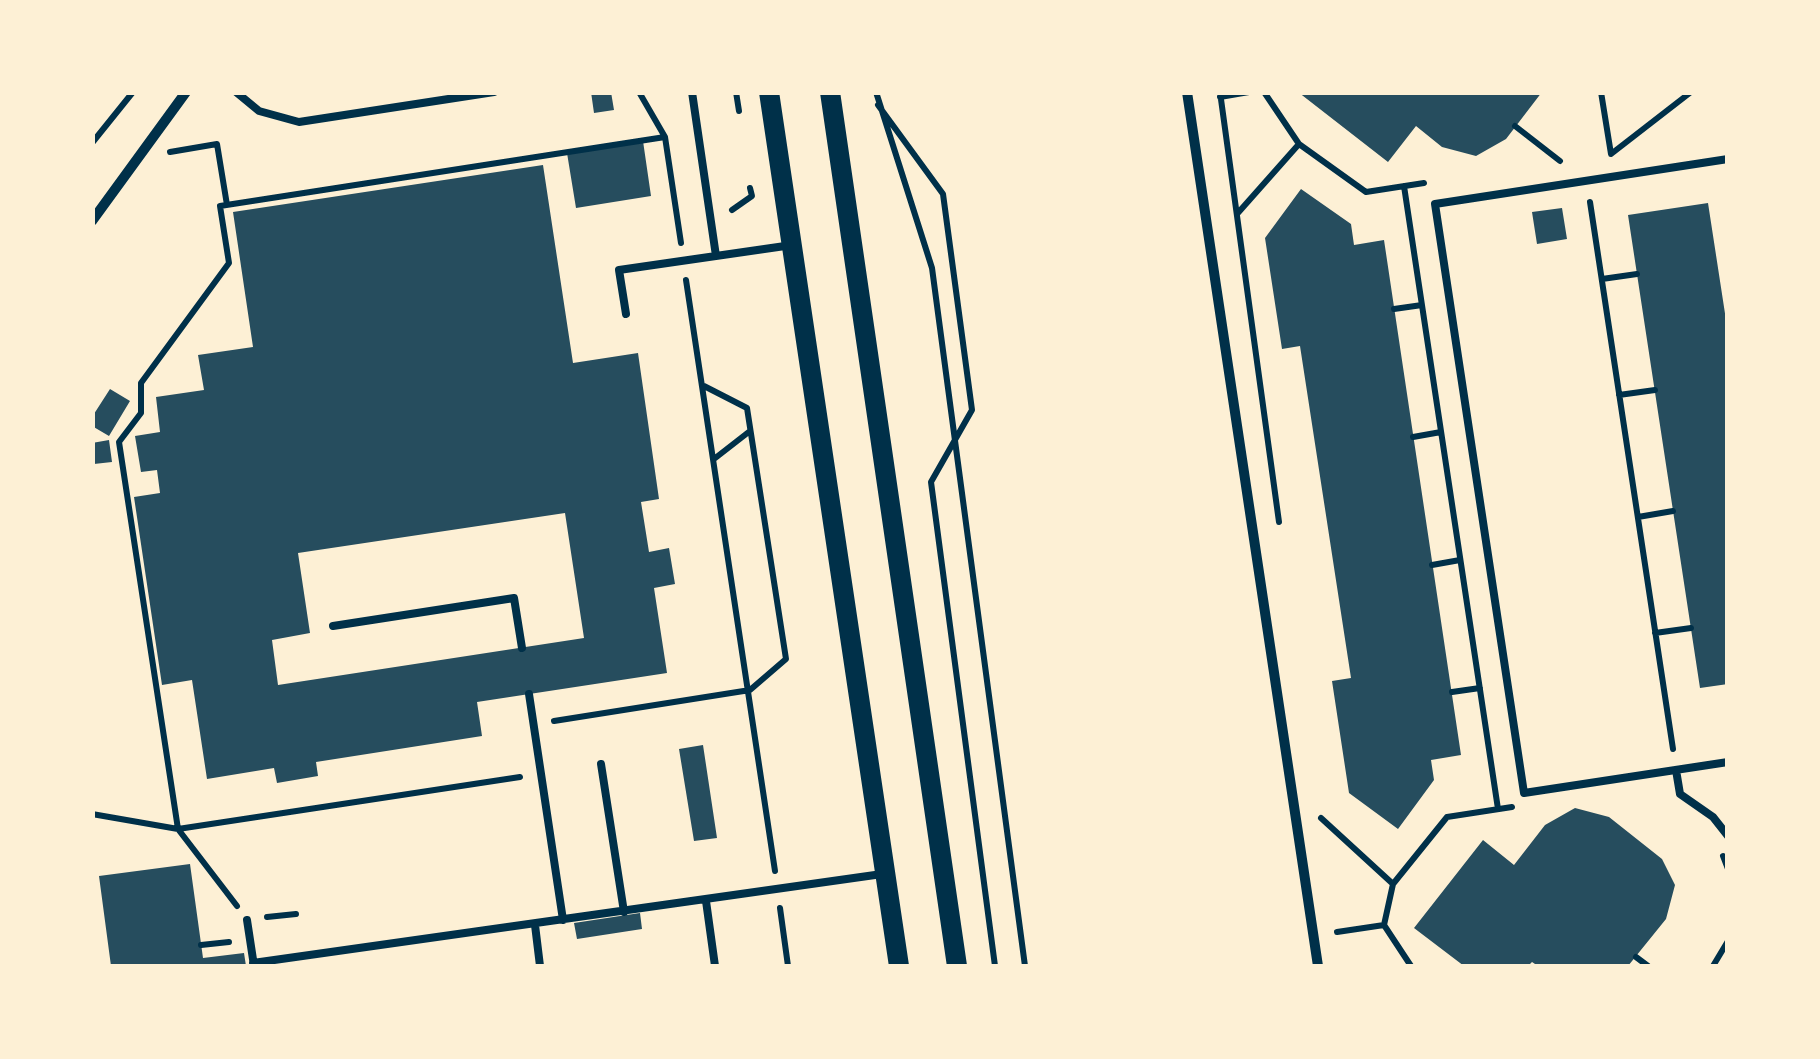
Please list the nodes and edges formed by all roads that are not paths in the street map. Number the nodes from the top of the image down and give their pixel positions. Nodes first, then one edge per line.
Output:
1 (186, 92) edge
2 (236, 92) edge
3 (494, 92) edge
4 (692, 92) edge
5 (769, 92) edge
6 (830, 92) edge
7 (1187, 92) edge
8 (1728, 159) edge
9 (92, 221) edge
10 (792, 246) junction
11 (716, 256) junction
12 (626, 314) dead end
13 (333, 626) dead end
14 (522, 648) dead end
15 (529, 694) dead end
16 (1728, 762) edge
17 (601, 764) dead end
18 (1676, 770) junction
19 (1728, 836) edge
20 (885, 874) junction
21 (706, 901) junction
22 (624, 912) junction
23 (247, 920) road end
24 (564, 920) junction
25 (535, 924) junction
26 (253, 965) edge
27 (540, 966) edge
28 (715, 966) edge
29 (899, 966) edge
30 (957, 966) edge
31 (1318, 966) edge

1 - 9 street
2 - 3 lane
4 - 11 lane
5 - 10 main road
6 - 30 main road
7 - 31 street
8 - 18 lane
10 - 11 lane
10 - 20 main road
11 - 12 lane
13 - 14 lane
15 - 24 lane
16 - 18 lane
17 - 22 lane
18 - 19 lane
20 - 21 lane
20 - 29 main road
21 - 22 lane
21 - 28 lane
22 - 24 lane
23 - 26 lane
24 - 25 lane
25 - 26 lane
25 - 27 lane

